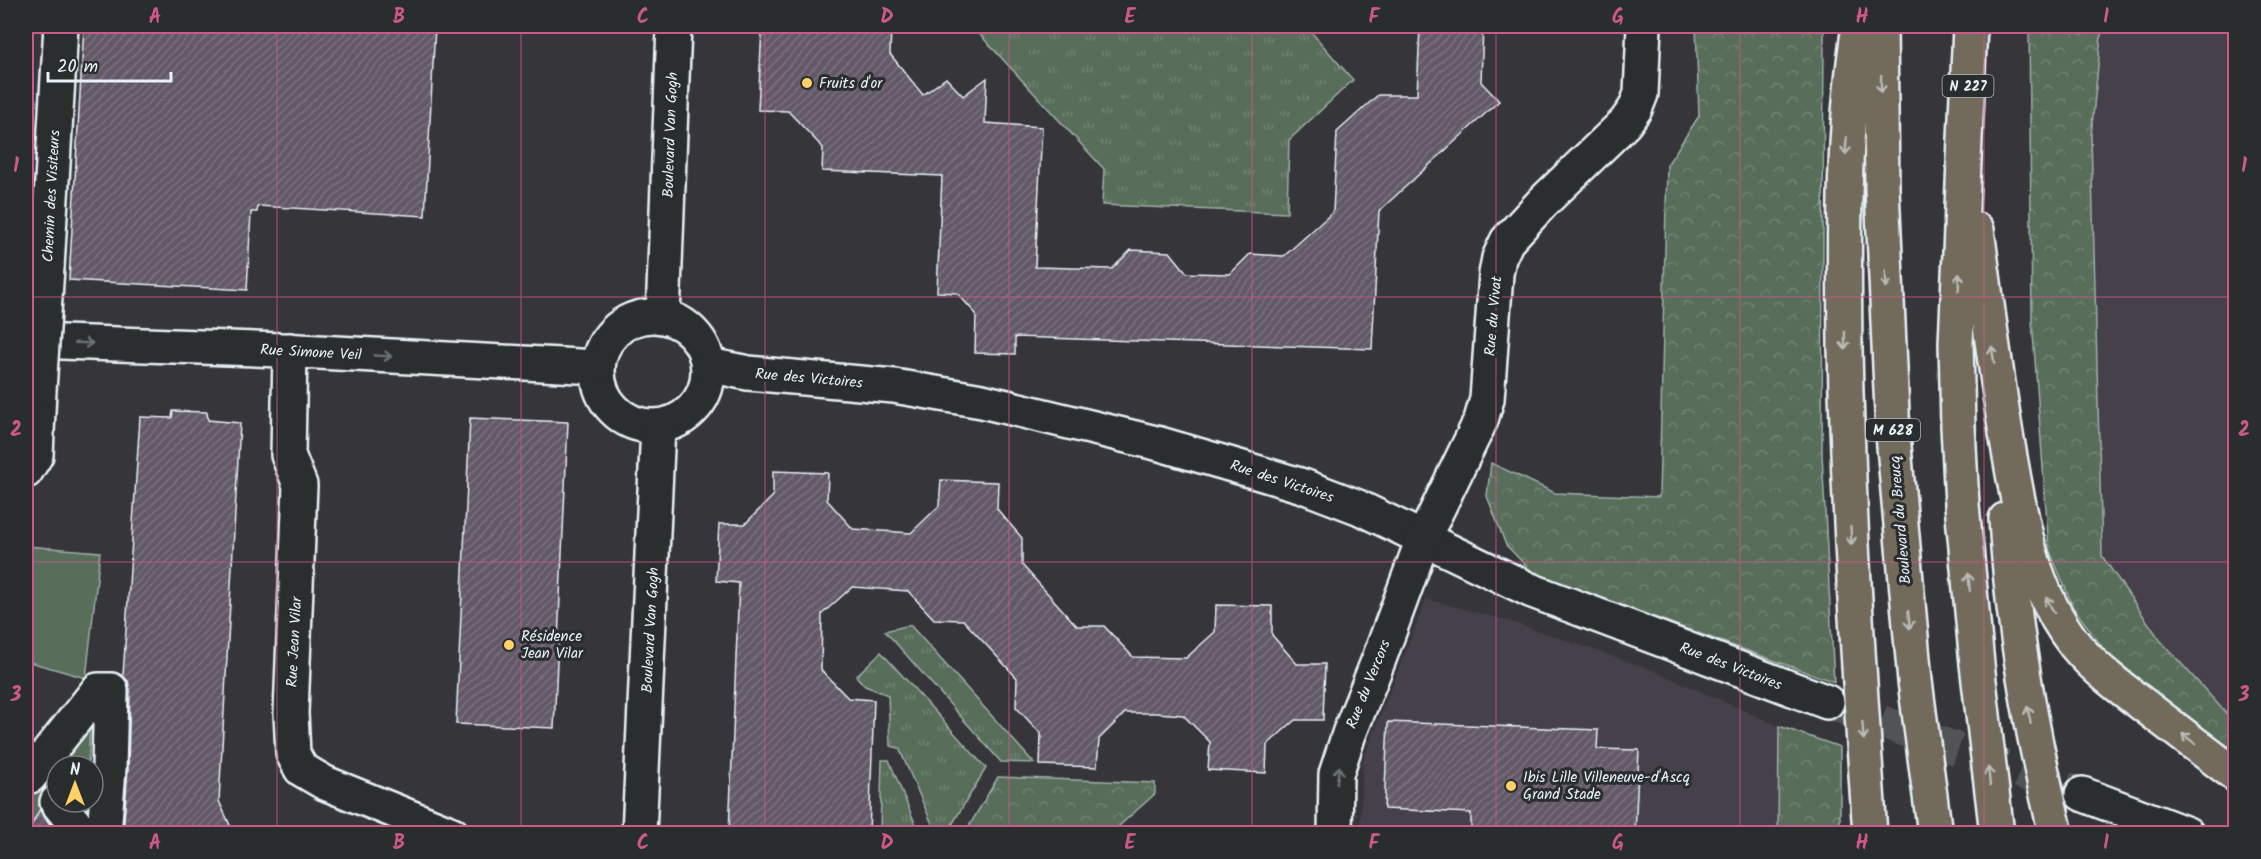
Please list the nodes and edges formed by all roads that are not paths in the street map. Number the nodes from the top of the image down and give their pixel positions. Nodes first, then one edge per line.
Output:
1 (61, 26) edge
2 (674, 26) edge
3 (1644, 26) edge
4 (1859, 26) edge
5 (1880, 26) edge
6 (1970, 26) edge
7 (1966, 146) junction
8 (663, 317) junction
9 (26, 339) edge
10 (290, 350) junction
11 (708, 365) junction
12 (597, 367) junction
13 (1998, 391) junction
14 (658, 426) junction
15 (26, 471) edge
16 (1423, 539) junction
17 (1827, 702) tunnel mouth
18 (2235, 775) edge
19 (44, 789) edge
20 (2082, 794) tunnel mouth
21 (84, 834) edge
22 (104, 834) edge
23 (452, 834) edge
24 (639, 834) edge
25 (1335, 834) edge
26 (1870, 834) edge
27 (1935, 834) edge
28 (1997, 834) edge
29 (2056, 834) edge
30 (2187, 834) edge

1 - 15 street, Chemin des Visiteurs, bridge
2 - 8 street, Boulevard Van Gogh
3 - 16 street, Rue du Vivat
4 -> 26 highway
5 -> 27 highway, Boulevard du Breucq / M 628
6 - 7 highway, N 227
13 -> 7 highway
28 -> 7 highway
8 - 11 street
8 - 12 street
9 -> 10 street, Rue Simone Veil
10 -> 12 street, Rue Simone Veil
10 - 23 street, Rue Jean Vilar
11 - 14 street
11 - 16 street, Rue des Victoires
12 - 14 street
18 -> 13 highway
29 -> 13 highway
14 - 24 street, Boulevard Van Gogh
16 - 17 street, Rue des Victoires
25 -> 16 street, Rue du Vercors
19 - 21 street
19 - 22 street
20 - 30 street

